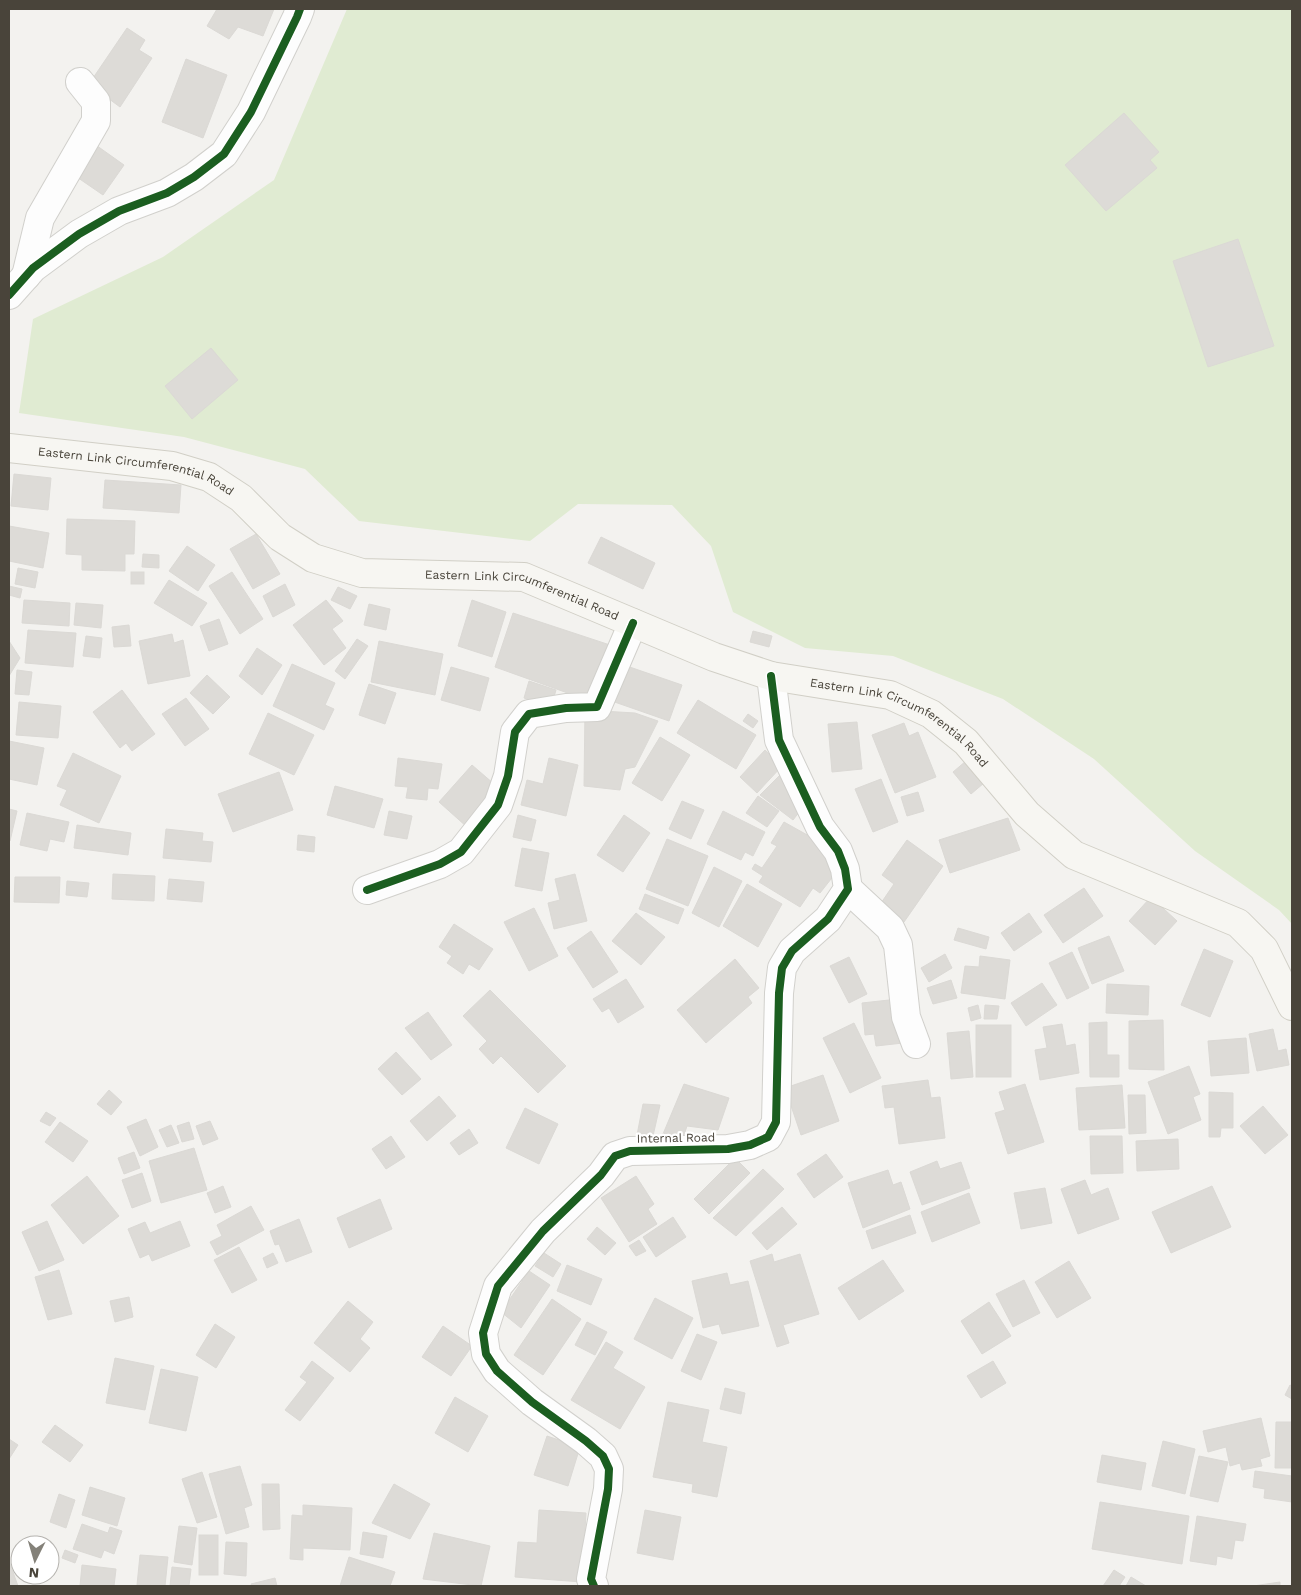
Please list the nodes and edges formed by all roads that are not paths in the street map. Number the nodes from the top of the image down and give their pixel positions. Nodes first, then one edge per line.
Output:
1 (300, 9) edge
2 (80, 82) dead end
3 (17, 286) edge
4 (9, 448) edge
5 (633, 623) junction
6 (771, 676) junction
7 (848, 889) junction
8 (367, 890) dead end
9 (1292, 1006) edge
10 (916, 1044) dead end
11 (594, 1586) edge

1 - 3 street
2 - 3 street
4 - 5 main road, Eastern Link Circumferential Road
5 - 6 main road, Eastern Link Circumferential Road
5 - 8 street
6 - 7 street
6 - 9 main road, Eastern Link Circumferential Road
7 - 10 street
7 - 11 street, Internal Road

